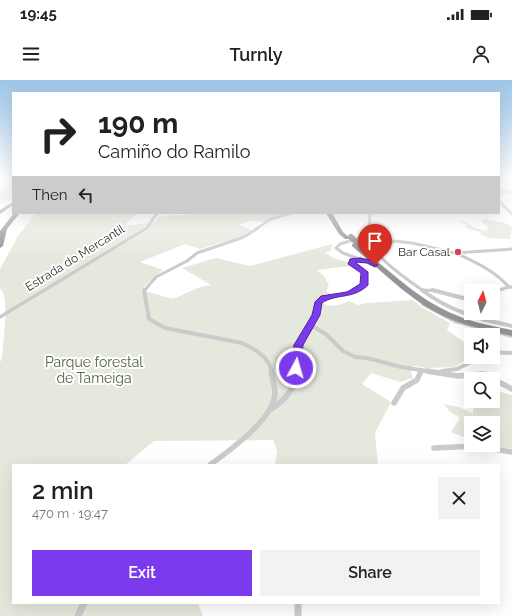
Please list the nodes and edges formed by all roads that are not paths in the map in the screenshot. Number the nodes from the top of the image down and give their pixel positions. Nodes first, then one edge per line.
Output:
1 (504, 206) edge
2 (16, 214) edge
3 (156, 214) edge
4 (288, 214) edge
5 (330, 214) edge
6 (334, 214) edge
7 (371, 214) edge
8 (371, 214) edge
9 (512, 214) edge
10 (372, 221) junction
11 (8, 223) junction
12 (0, 235) edge
13 (349, 238) junction
14 (370, 238) junction
15 (360, 241) junction
16 (0, 246) edge
17 (377, 249) junction
18 (512, 249) edge
19 (455, 253) junction
20 (378, 254) junction
21 (360, 259) junction
22 (381, 270) junction
23 (391, 275) junction
24 (400, 284) junction
25 (510, 287) edge
26 (500, 289) edge
27 (423, 290) junction
28 (464, 298) edge
29 (417, 300) joint
30 (464, 313) edge
31 (0, 317) edge
32 (484, 320) edge
33 (311, 325) junction
34 (512, 326) edge
35 (512, 330) edge
36 (512, 335) edge
37 (500, 352) edge
38 (512, 353) edge
39 (467, 364) edge
40 (422, 370) junction
41 (430, 371) junction
42 (512, 389) edge
43 (394, 403) dead end
44 (270, 410) junction
45 (434, 448) dead end
46 (512, 452) edge
47 (211, 464) edge
48 (84, 604) edge
49 (298, 604) edge
50 (78, 616) edge
51 (298, 616) edge

1 - 9 street
2 - 11 highway
3 - 31 street, Estrada do Mercantil
4 - 44 street
5 - 13 highway
6 - 13 highway
7 - 10 street
8 - 14 street
10 - 14 street
10 - 17 street
11 - 12 highway
11 - 16 highway
13 - 15 highway
14 - 15 street
14 - 17 street
14 - 20 street
15 - 21 street
15 - 23 highway
15 - 35 highway
17 - 20 street
18 - 19 street
19 - 20 street
19 - 25 street
20 - 27 street
21 - 22 street
21 - 33 street
22 - 23 highway
22 - 24 street
23 - 24 highway
24 - 29 highway
24 - 36 highway
25 - 26 street
27 - 28 street
27 - 30 street
29 - 36 street
32 - 34 street
33 - 40 street
33 - 44 street
37 - 38 street
39 - 41 street
40 - 41 street
40 - 43 street
41 - 42 street
44 - 47 street
45 - 46 street
48 - 50 street
49 - 51 street

